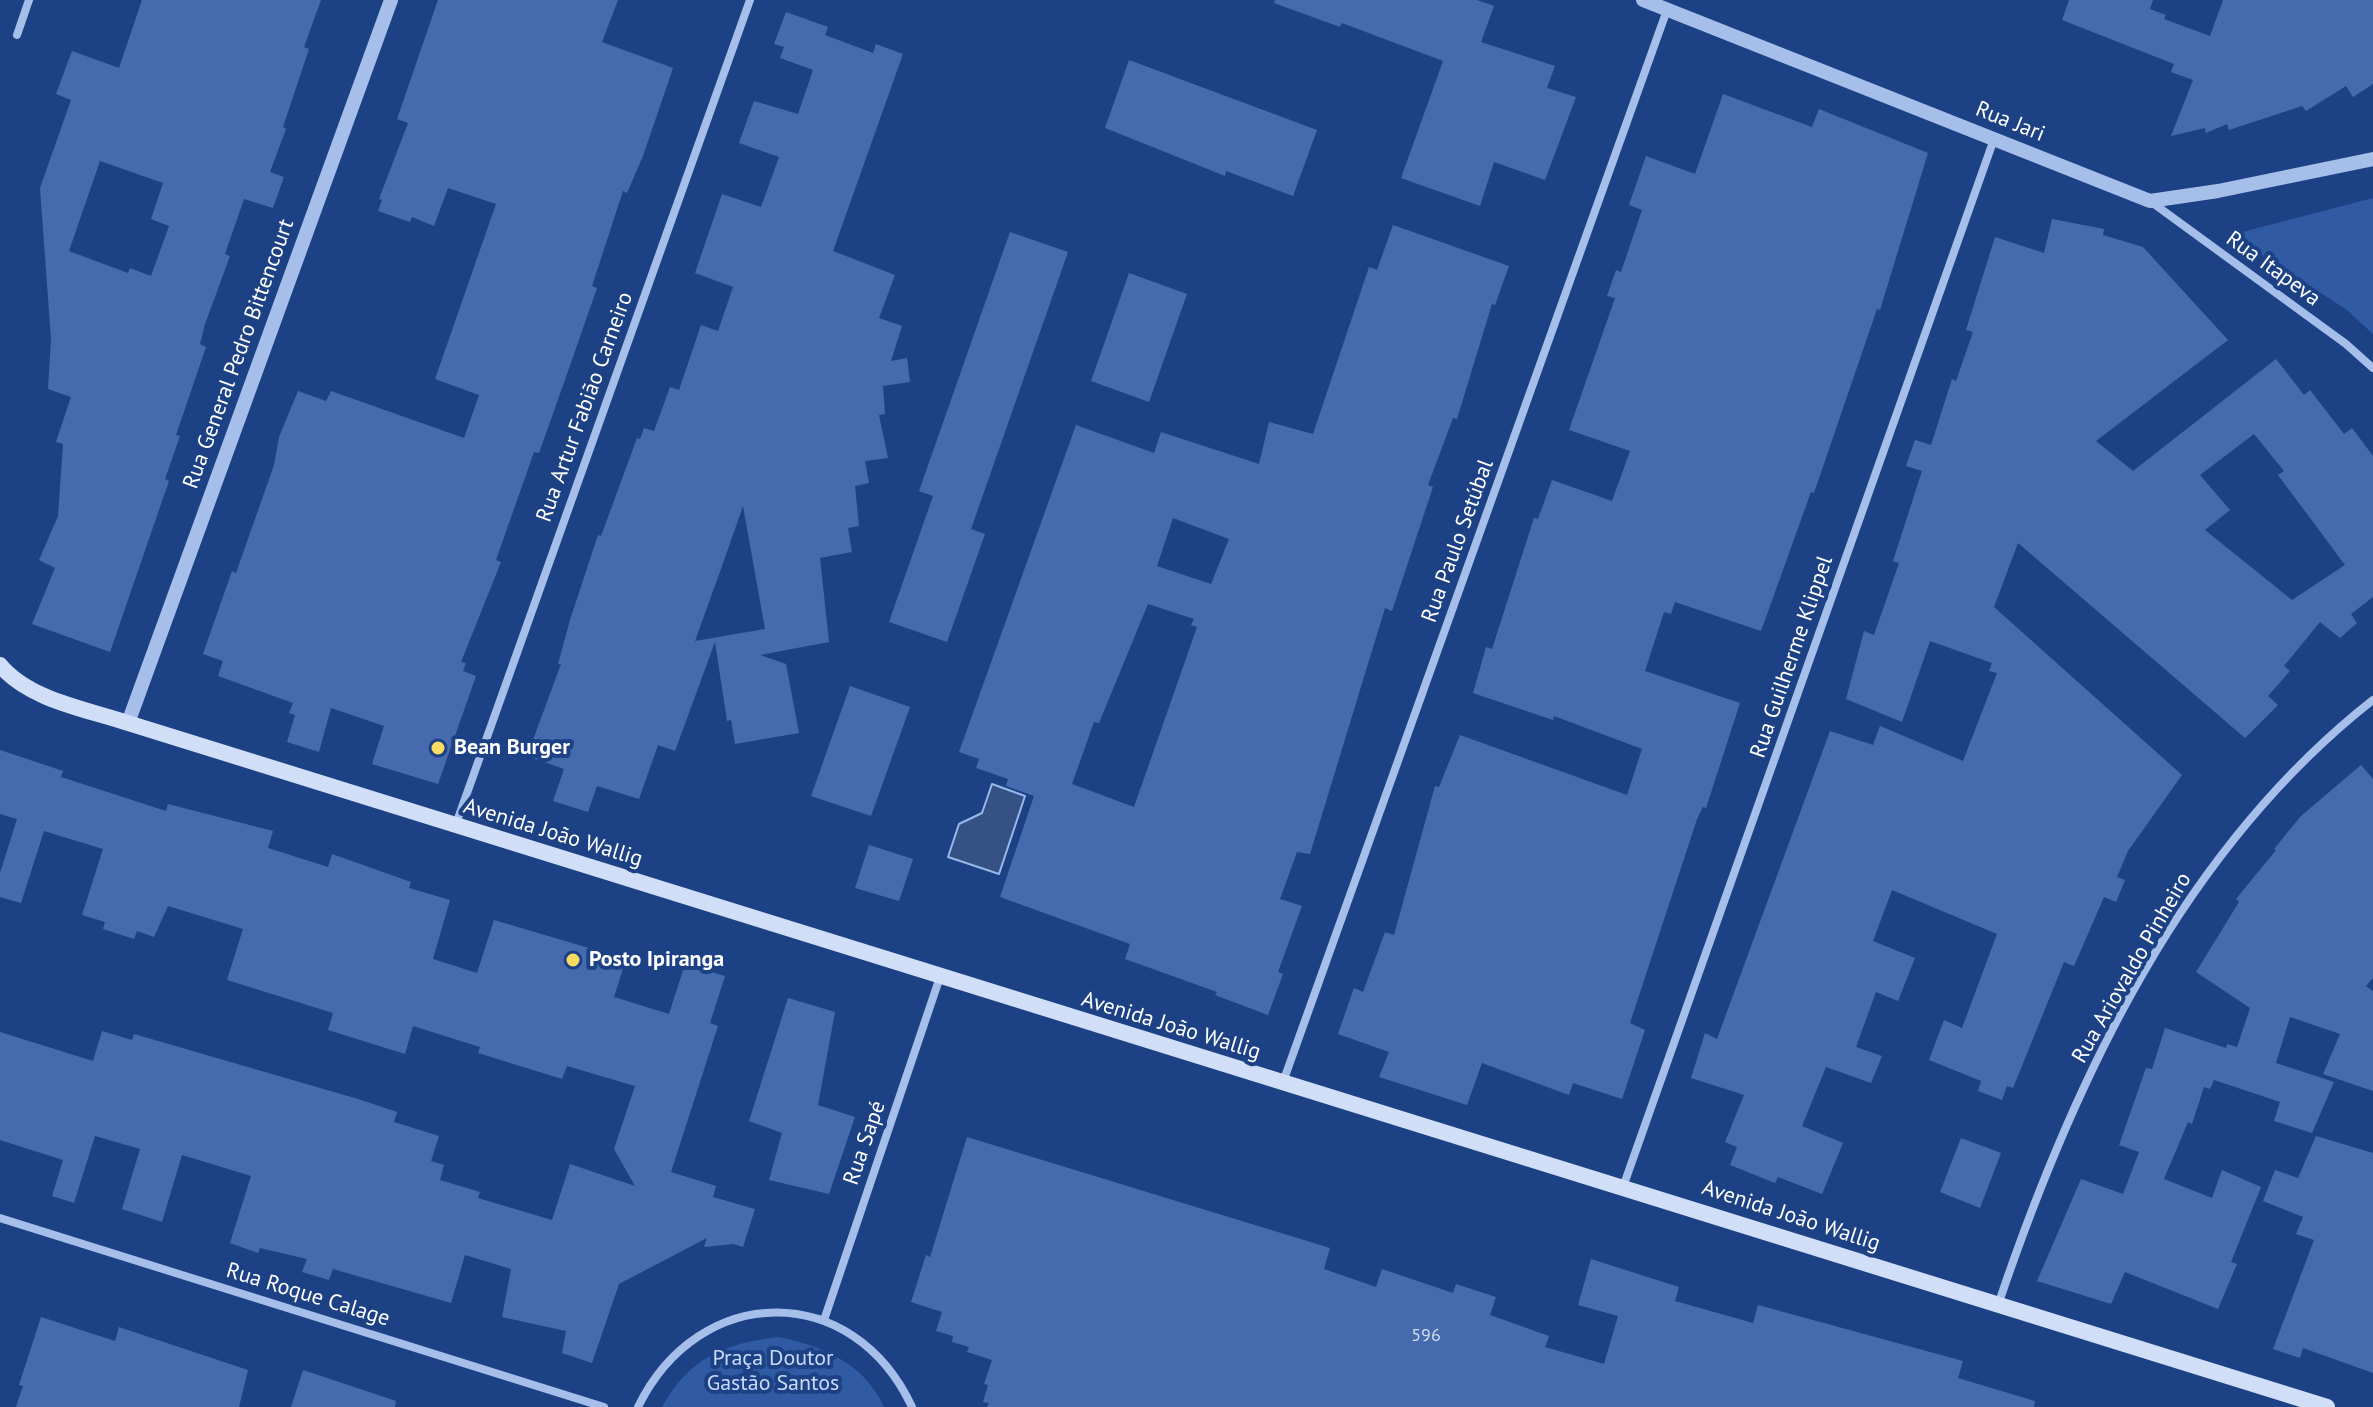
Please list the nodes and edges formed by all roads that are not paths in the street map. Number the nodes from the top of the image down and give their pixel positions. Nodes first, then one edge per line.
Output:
1 (29, 0) edge
2 (391, 0) edge
3 (750, 0) edge
4 (1643, 0) edge
5 (1667, 10) junction
6 (17, 35) dead end
7 (1994, 139) junction
8 (2373, 159) edge
9 (2150, 201) junction
10 (2373, 368) edge
11 (2, 668) edge
12 (2373, 700) edge
13 (128, 723) junction
14 (455, 826) junction
15 (940, 977) junction
16 (1283, 1084) junction
17 (1623, 1187) junction
18 (0, 1218) edge
19 (1998, 1305) junction
20 (824, 1320) junction
21 (604, 1407) edge
22 (638, 1407) edge
23 (912, 1407) edge
24 (2327, 1407) edge

1 - 6 street
2 - 13 street, Rua General Pedro Bittencourt
3 - 14 street, Rua Artur Fabião Carneiro
4 - 5 street, Rua Jari
5 - 7 street, Rua Jari
5 - 16 street, Rua Paulo Setúbal
7 - 9 street, Rua Jari
7 - 17 street, Rua Guilherme Klippel
8 - 9 street
9 - 10 street, Rua Itapeva
11 - 13 main road, Avenida João Wallig
12 - 19 street, Rua Ariovaldo Pinheiro
13 - 14 main road, Avenida João Wallig
14 - 15 main road, Avenida João Wallig
15 - 16 main road, Avenida João Wallig
15 - 20 street, Rua Sapé
16 - 17 main road, Avenida João Wallig
17 - 19 main road, Avenida João Wallig
18 - 21 street, Rua Roque Calage
19 - 24 main road, Avenida João Wallig
20 - 22 street
20 - 23 street

